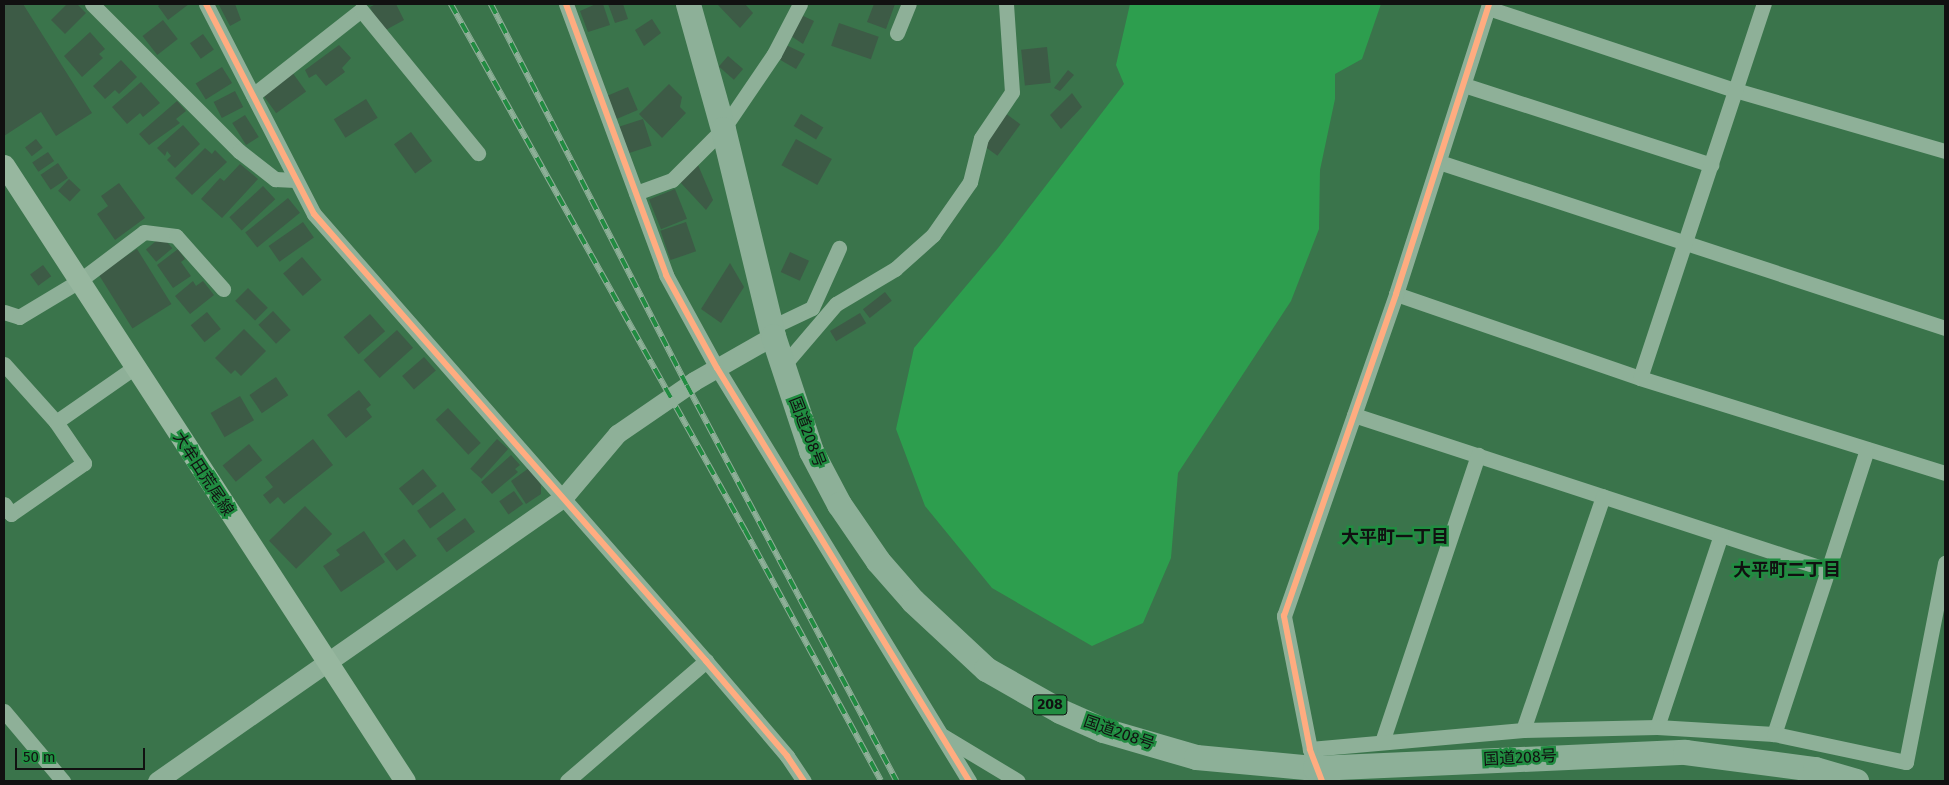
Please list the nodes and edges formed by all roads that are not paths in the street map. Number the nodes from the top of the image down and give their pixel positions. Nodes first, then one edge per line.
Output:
1 (92, 4) edge
2 (206, 4) edge
3 (566, 4) edge
4 (688, 4) edge
5 (800, 4) edge
6 (909, 4) edge
7 (1006, 4) edge
8 (1764, 4) edge
9 (1489, 6) edge
10 (897, 33) dead end
11 (1464, 84) junction
12 (1735, 90) junction
13 (253, 95) junction
14 (723, 129) junction
15 (1945, 151) edge
16 (478, 153) dead end
17 (1439, 162) junction
18 (4, 165) edge
19 (1712, 165) junction
20 (295, 180) junction
21 (636, 193) junction
22 (1686, 245) junction
23 (840, 248) dead end
24 (79, 281) junction
25 (223, 290) dead end
26 (1396, 294) junction
27 (4, 312) edge
28 (1945, 328) edge
29 (773, 332) junction
30 (4, 364) edge
31 (782, 366) junction
32 (135, 367) junction
33 (717, 368) junction
34 (1640, 378) junction
35 (1354, 415) junction
36 (56, 422) junction
37 (1867, 449) junction
38 (1478, 455) junction
39 (1945, 473) edge
40 (1603, 496) junction
41 (563, 498) junction
42 (4, 504) edge
43 (1721, 535) junction
44 (1945, 564) edge
45 (1828, 570) junction
46 (706, 661) junction
47 (326, 662) junction
48 (4, 711) edge
49 (1657, 727) junction
50 (1523, 730) junction
51 (940, 734) junction
52 (1774, 734) junction
53 (1382, 742) junction
54 (1315, 766) edge
55 (64, 781) edge
56 (157, 781) edge
57 (404, 781) edge
58 (567, 781) edge
59 (804, 781) edge
60 (969, 781) edge
61 (1018, 781) edge
62 (1856, 781) edge

1 - 20 street
2 - 13 street
3 - 21 street
4 - 14 highway, 国道208号 / 208
5 - 14 street
6 - 10 street
7 - 31 street
8 - 12 street
9 - 11 street
9 - 12 street
11 - 17 street
11 - 19 street
12 - 15 street
12 - 19 street
13 - 16 street
13 - 20 street
14 - 21 street
14 - 29 highway, 国道208号 / 208
17 - 22 street
17 - 26 street
18 - 24 main road, 大牟田荒尾線
19 - 22 street
20 - 41 street
21 - 33 street
22 - 28 street
22 - 34 street
23 - 29 street
24 - 25 street
24 - 27 street
24 - 32 main road, 大牟田荒尾線
26 - 34 street
26 - 35 street
29 - 31 highway, 国道208号 / 208
29 - 33 street
30 - 36 street
31 - 54 highway, 国道208号 / 208
32 - 36 street
32 - 47 main road, 大牟田荒尾線
33 - 41 street
33 - 51 street
34 - 37 street
35 - 38 street
35 - 54 street
36 - 42 street
37 - 39 street
37 - 45 street
38 - 40 street
38 - 53 street
40 - 43 street
40 - 50 street
41 - 46 street
41 - 47 street
43 - 45 street
43 - 49 street
44 - 52 street
45 - 52 street
46 - 58 street
46 - 59 street
47 - 56 street
47 - 57 main road, 大牟田荒尾線
48 - 55 street
49 - 50 street
49 - 52 street
50 - 53 street
51 - 60 street
51 - 61 street
53 - 54 street
54 - 62 highway, 国道208号 / 208

